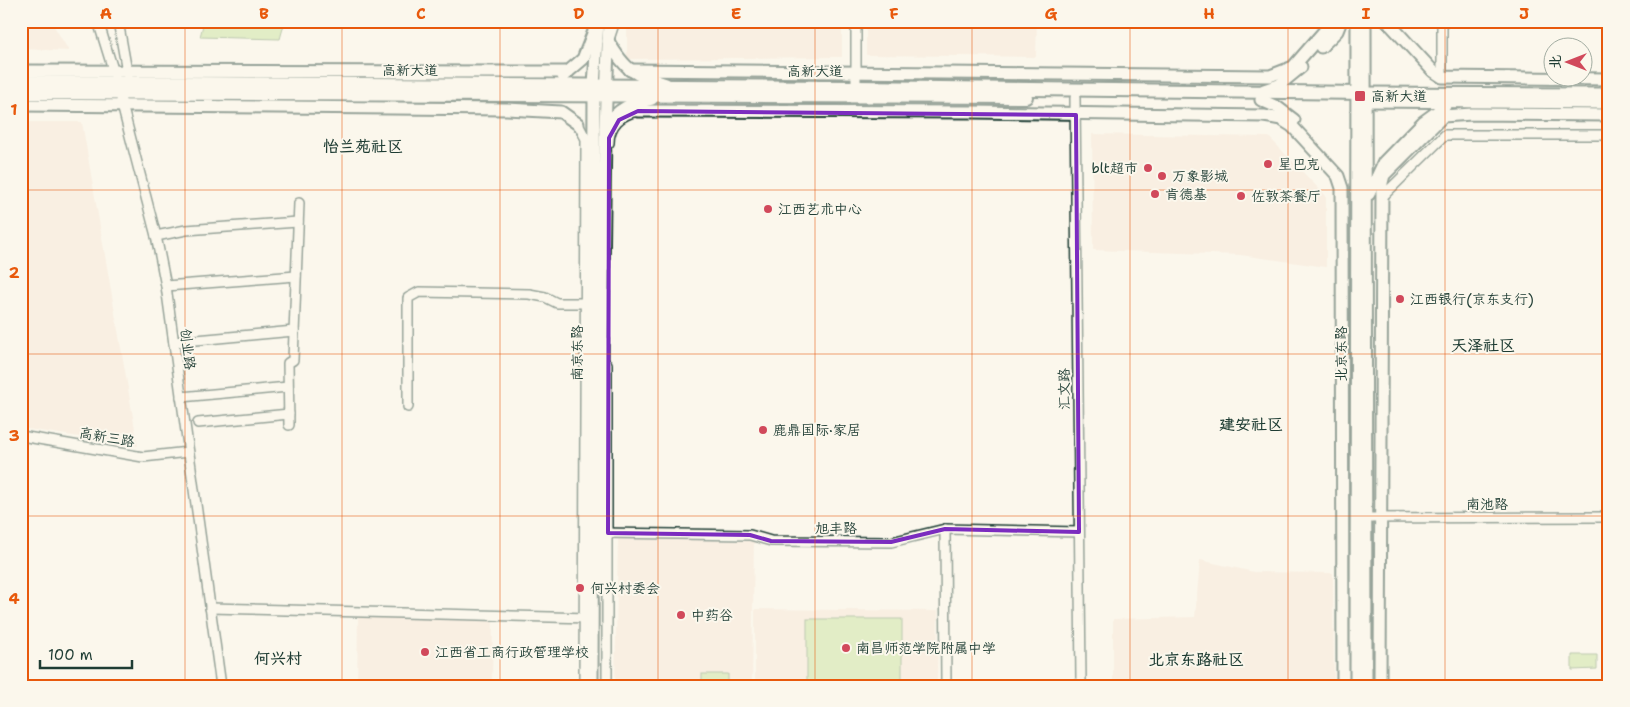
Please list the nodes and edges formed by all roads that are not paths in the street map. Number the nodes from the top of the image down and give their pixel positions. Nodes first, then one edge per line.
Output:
1 (98, 21) edge
2 (118, 21) edge
3 (615, 21) edge
4 (856, 21) edge
5 (1333, 21) edge
6 (1341, 21) edge
7 (1357, 21) edge
8 (1365, 21) edge
9 (1378, 21) edge
10 (1387, 21) edge
11 (1442, 21) edge
12 (602, 22) edge
13 (608, 41) junction
14 (630, 70) junction
15 (21, 71) edge
16 (568, 72) junction
17 (1442, 77) junction
18 (1609, 79) edge
19 (121, 80) junction
20 (856, 80) junction
21 (21, 82) edge
22 (541, 86) junction
23 (600, 91) junction
24 (672, 91) junction
25 (21, 93) edge
26 (1609, 94) edge
27 (514, 95) junction
28 (1261, 96) junction
29 (1361, 97) junction
30 (1075, 98) junction
31 (1457, 98) junction
32 (1609, 103) edge
33 (21, 106) edge
34 (123, 107) junction
35 (638, 111) joint
36 (1076, 115) junction
37 (1609, 115) edge
38 (578, 124) joint
39 (605, 128) junction
40 (1609, 136) edge
41 (594, 154) junction
42 (594, 176) junction
43 (1382, 197) junction
44 (298, 203) dead end
45 (1360, 206) junction
46 (586, 208) junction
47 (298, 222) junction
48 (156, 236) junction
49 (296, 276) junction
50 (166, 286) junction
51 (586, 303) junction
52 (294, 331) junction
53 (174, 342) junction
54 (288, 386) junction
55 (181, 397) junction
56 (408, 407) dead end
57 (289, 414) junction
58 (198, 423) dead end
59 (289, 424) dead end
60 (21, 436) edge
61 (188, 452) junction
62 (1609, 517) edge
63 (1366, 518) junction
64 (1382, 518) junction
65 (945, 528) junction
66 (1079, 532) junction
67 (600, 533) junction
68 (210, 608) junction
69 (588, 618) junction
70 (1081, 681) dead end
71 (221, 686) edge
72 (584, 686) edge
73 (592, 686) edge
74 (598, 686) edge
75 (607, 686) edge
76 (946, 686) edge
77 (1342, 686) edge
78 (1356, 686) edge
79 (1366, 686) edge
80 (1380, 686) edge

1 - 19 street, 创业路
2 - 19 street, 创业路
3 - 13 street
4 - 20 street
5 - 20 main road
6 - 28 main road
7 - 29 main road, 北京东路
8 - 29 main road, 北京东路
9 - 31 main road
10 - 17 main road
11 - 17 street
12 - 13 main road, 南京东路
12 - 16 main road
12 - 23 main road, 南京东路
13 - 14 main road
13 - 23 main road, 南京东路
14 - 20 main road
14 - 24 main road
15 - 19 main road
16 - 19 main road
16 - 22 main road
17 - 18 main road
19 - 21 highway, 高新大道
19 - 22 highway, 高新大道
19 - 25 highway, 高新大道
19 - 27 highway, 高新大道
19 - 34 street, 创业路
20 - 24 highway, 高新大道
20 - 28 highway, 高新大道
22 - 23 highway, 高新大道
23 - 24 highway, 高新大道
23 - 27 highway, 高新大道
23 - 39 main road, 南京东路
23 - 41 main road, 南京东路
24 - 30 highway, 高新大道
24 - 39 main road
26 - 31 main road, 高新大道
27 - 41 main road
28 - 29 highway, 高新大道
28 - 30 highway, 高新大道
28 - 45 main road
29 - 31 main road, 高新大道
29 - 45 main road, 北京东路
30 - 36 street, 汇文路
31 - 32 main road, 高新大道
31 - 45 main road
33 - 34 main road
34 - 38 main road
34 - 48 street, 创业路
35 - 36 main road
35 - 67 street
36 - 66 street, 汇文路
36 - 77 main road
37 - 43 main road
38 - 46 street
39 - 67 main road, 南京东路
40 - 43 street
41 - 42 main road, 南京东路
42 - 46 street
42 - 67 main road, 南京东路
43 - 64 main road
44 - 47 street
45 - 63 main road, 北京东路
45 - 78 main road, 北京东路
46 - 51 street
47 - 48 street
47 - 49 street
48 - 50 street, 创业路
49 - 50 street
49 - 52 street
50 - 53 street, 创业路
51 - 56 street
51 - 69 street
52 - 53 street
52 - 54 street
53 - 55 street, 创业路
54 - 55 street
54 - 57 street
55 - 61 street, 创业路
57 - 58 street
57 - 59 street
60 - 61 street, 高新三路
61 - 68 street, 创业路
62 - 64 street, 南池路
63 - 64 street, 南池路
63 - 79 main road, 北京东路
64 - 80 main road
65 - 66 street, 旭丰路
65 - 67 street, 旭丰路
65 - 76 street
66 - 70 street, 汇文路
67 - 69 main road, 南京东路
67 - 74 main road, 南京东路
67 - 75 street
68 - 69 street
68 - 71 street, 创业路
69 - 72 street
69 - 73 main road, 南京东路

